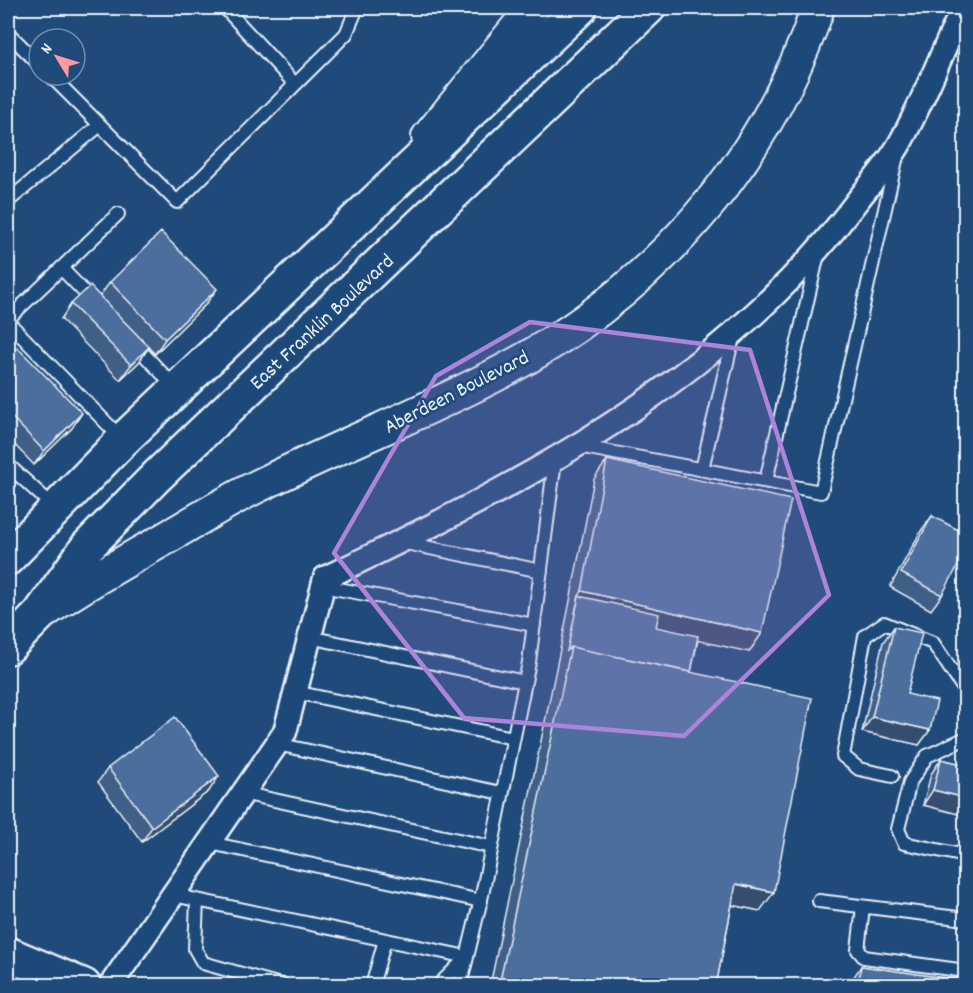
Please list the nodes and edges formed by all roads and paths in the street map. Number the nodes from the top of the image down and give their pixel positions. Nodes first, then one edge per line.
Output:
1 (225, 8) edge
2 (357, 8) edge
3 (533, 8) edge
4 (580, 8) edge
5 (648, 8) edge
6 (818, 8) edge
7 (963, 8) edge
8 (8, 33) edge
9 (27, 52) edge
10 (295, 84) junction
11 (62, 87) edge
12 (100, 125) junction
13 (899, 145) junction
14 (8, 201) edge
15 (372, 205) junction
16 (118, 214) dead end
17 (819, 251) junction
18 (61, 268) junction
19 (100, 309) edge
20 (8, 320) edge
21 (735, 331) junction
22 (123, 333) edge
23 (178, 390) junction
24 (123, 440) junction
25 (578, 446) junction
26 (555, 460) junction
27 (8, 465) edge
28 (702, 469) junction
29 (766, 481) junction
30 (56, 508) junction
31 (399, 542) junction
32 (8, 558) edge
33 (541, 571) junction
34 (322, 586) junction
35 (40, 615) junction
36 (534, 625) junction
37 (309, 637) junction
38 (8, 647) edge
39 (525, 682) junction
40 (966, 686) edge
41 (295, 692) junction
42 (513, 738) junction
43 (966, 738) edge
44 (277, 744) junction
45 (892, 776) dead end
46 (501, 793) junction
47 (242, 794) junction
48 (210, 843) junction
49 (491, 847) junction
50 (966, 856) edge
51 (173, 895) junction
52 (197, 900) junction
53 (481, 901) junction
54 (819, 901) dead end
55 (863, 907) junction
56 (966, 919) edge
57 (385, 940) junction
58 (8, 954) edge
59 (467, 957) junction
60 (966, 971) edge
61 (84, 986) edge
62 (110, 986) edge
63 (284, 986) edge
64 (372, 986) edge
65 (438, 986) edge
66 (460, 986) edge

1 - 10 lane
2 - 10 lane
3 - 15 main road
4 - 15 main road
5 - 35 main road, East Franklin Boulevard
6 - 35 main road, Aberdeen Boulevard
7 - 13 street
8 - 9 lane
10 - 12 lane
11 - 12 lane
12 - 14 lane
13 - 17 street
13 - 29 lane
15 - 23 main road
16 - 18 lane
17 - 21 street
17 - 29 lane
18 - 19 lane
18 - 20 lane
20 - 24 lane
21 - 25 street
21 - 28 lane
22 - 23 lane
23 - 24 main road
24 - 30 main road
25 - 26 street
25 - 28 lane
26 - 31 street
26 - 33 lane
27 - 30 lane
28 - 29 lane
30 - 32 main road
31 - 33 lane
31 - 34 street
33 - 36 lane
34 - 36 lane
34 - 37 street
35 - 38 main road, East Franklin Boulevard
36 - 39 lane
37 - 39 lane
37 - 41 street
39 - 42 lane
40 - 45 lane
41 - 42 lane
41 - 44 street
42 - 46 lane
43 - 50 lane
44 - 46 lane
44 - 47 street
46 - 49 lane
47 - 48 street
47 - 49 lane
48 - 51 street
48 - 53 lane
49 - 53 lane
51 - 52 lane
51 - 62 street
52 - 57 lane
52 - 63 lane
53 - 59 lane
54 - 55 lane
55 - 56 lane
55 - 60 lane
57 - 59 lane
57 - 64 lane
58 - 61 main road
59 - 65 lane
59 - 66 lane

